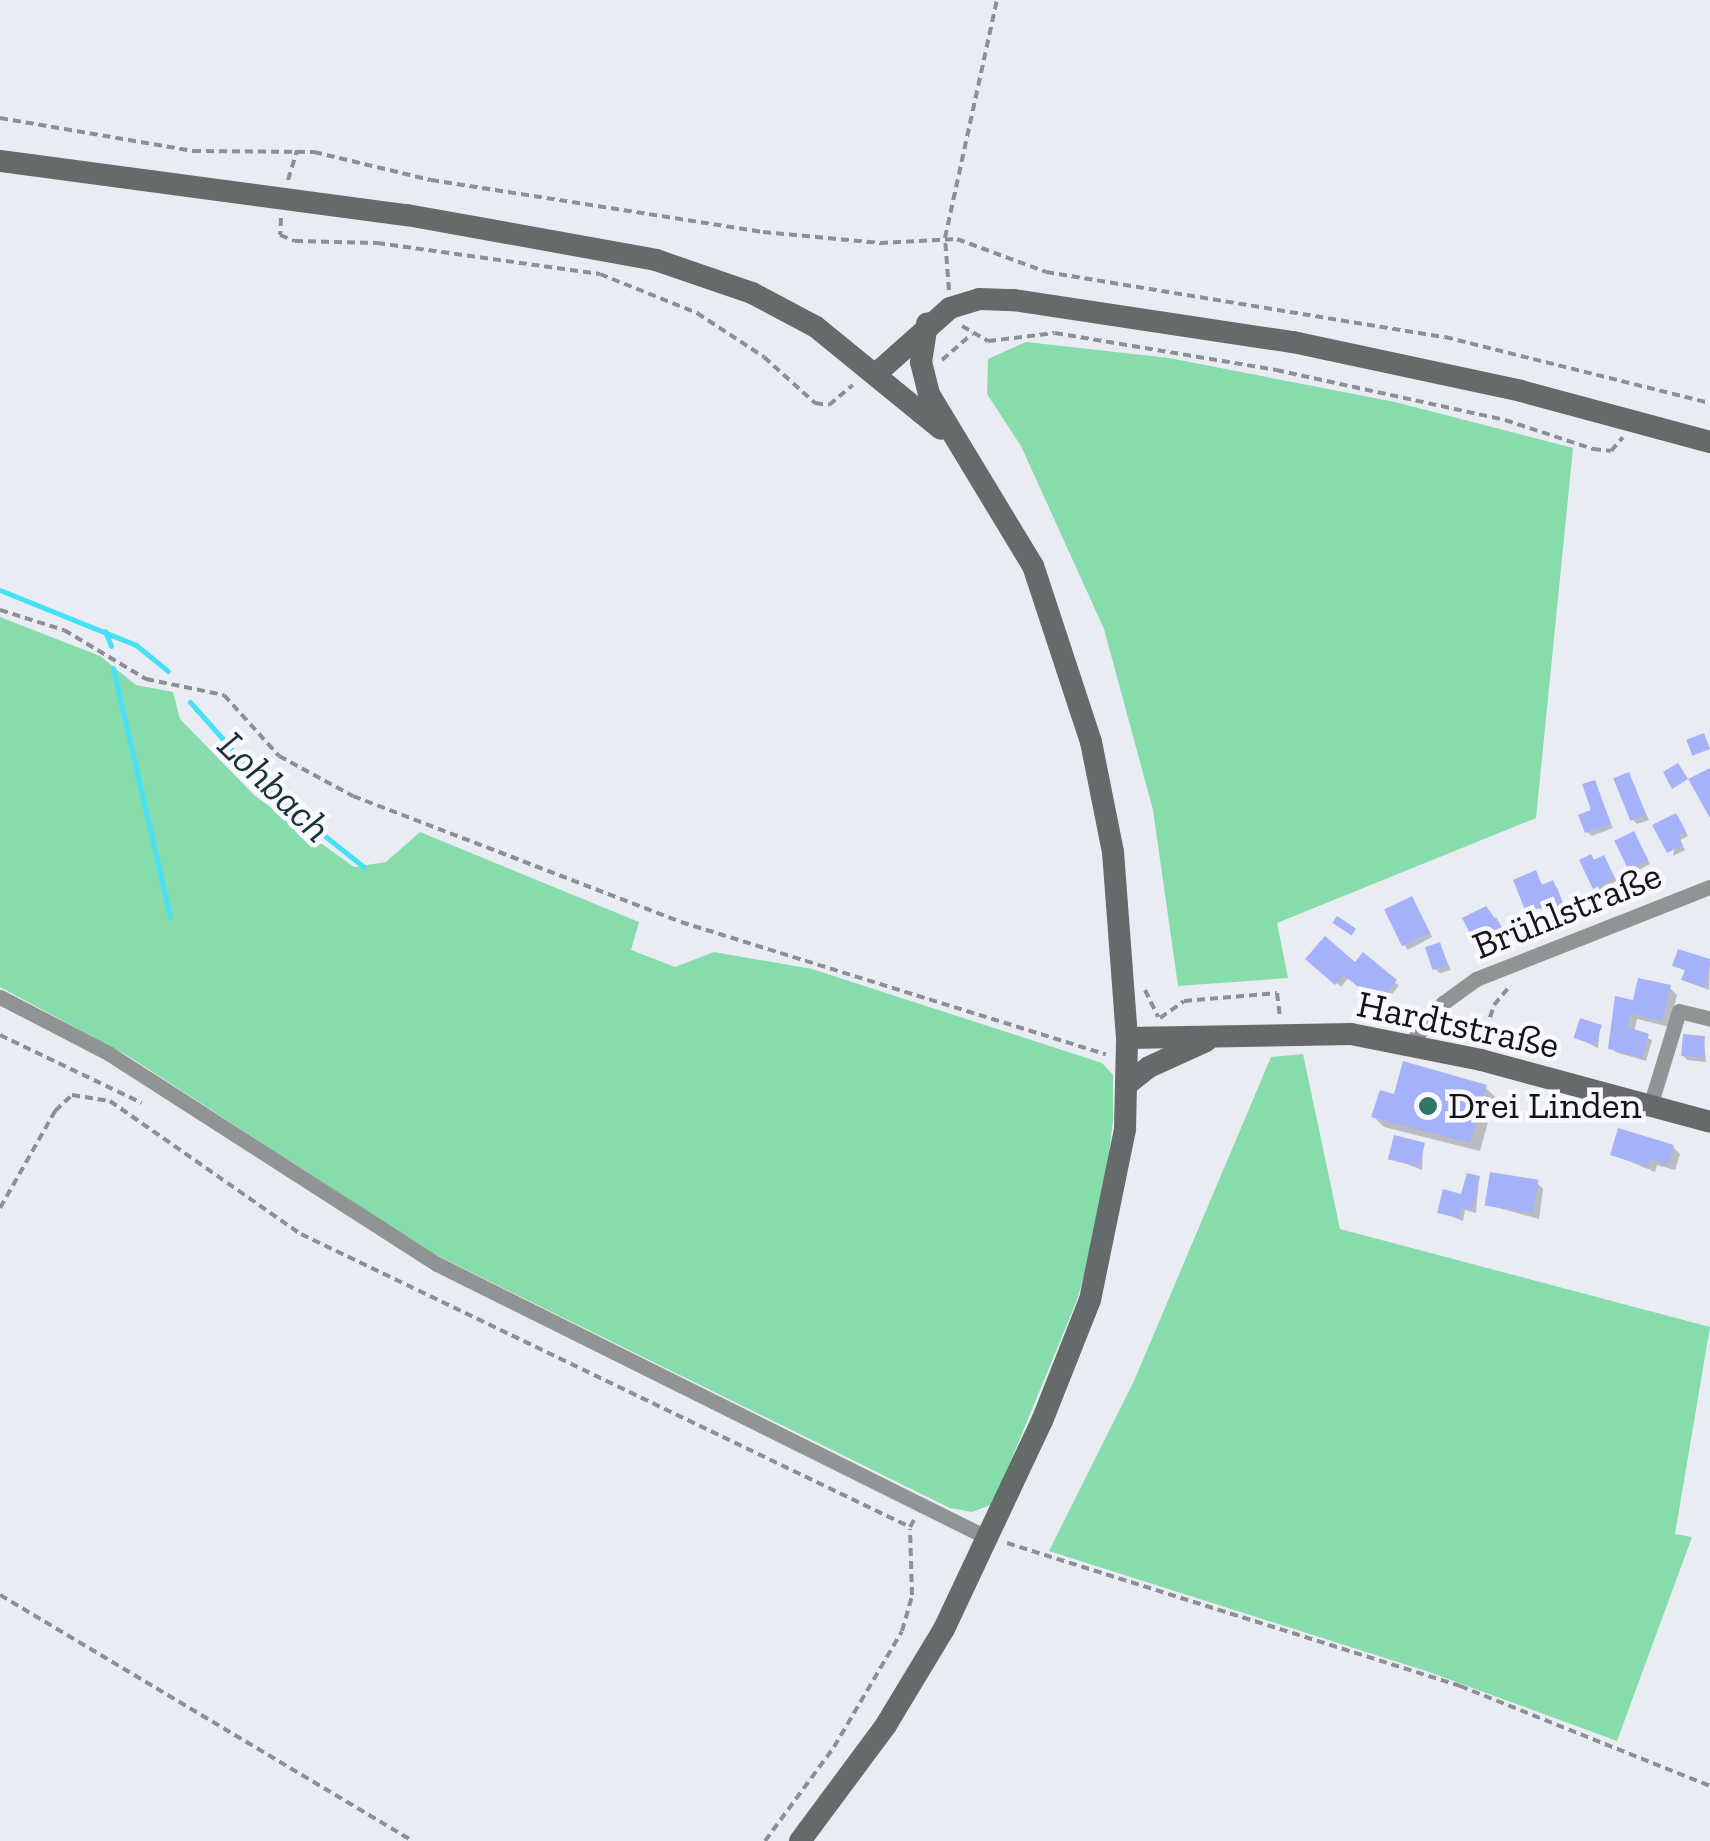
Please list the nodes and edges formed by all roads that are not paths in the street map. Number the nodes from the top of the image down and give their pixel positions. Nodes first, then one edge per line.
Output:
1 (0, 161) edge
2 (927, 323) junction
3 (874, 370) junction
4 (954, 442) junction
5 (1710, 442) edge
6 (1710, 887) edge
7 (0, 997) edge
8 (1710, 1019) edge
9 (1216, 1036) junction
10 (1410, 1044) junction
11 (1127, 1046) junction
12 (1126, 1085) junction
13 (1650, 1106) junction
14 (1710, 1122) edge
15 (988, 1538) junction
16 (800, 1841) edge

1 - 3 main road
2 - 3 main road
2 - 4 main road
2 - 5 main road
3 - 4 main road
4 - 11 main road
6 - 10 street, Brühlstraße
7 - 15 street
8 - 13 street
9 - 10 main road, Hardtstraße
9 - 11 main road, Hardtstraße
9 - 12 main road
10 - 13 main road, Hardtstraße
11 - 12 main road
12 - 15 main road
13 - 14 main road, Hardtstraße
15 - 16 main road

